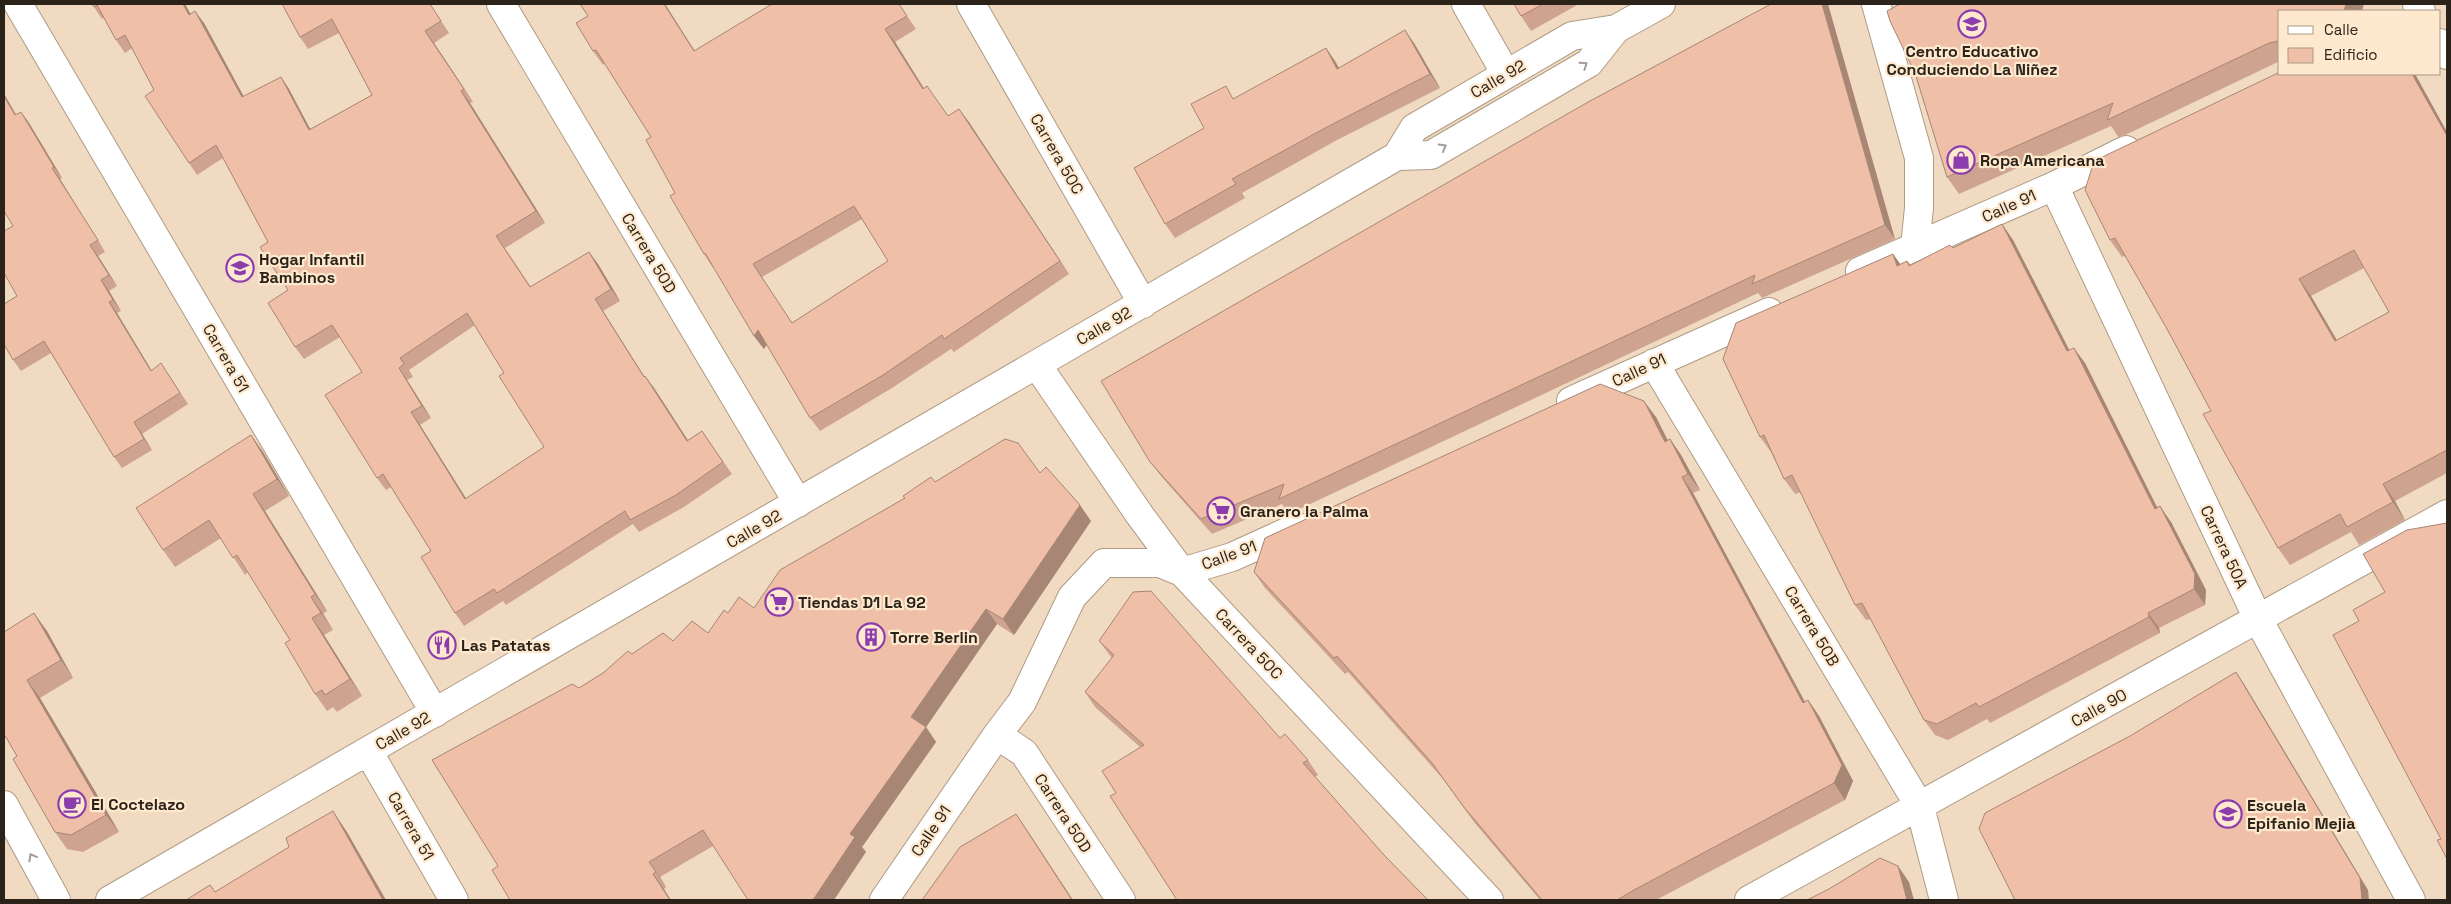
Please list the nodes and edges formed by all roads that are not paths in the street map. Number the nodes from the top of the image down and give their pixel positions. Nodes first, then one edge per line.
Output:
1 (18, 4) edge
2 (501, 4) edge
3 (971, 4) edge
4 (1466, 4) edge
5 (1661, 4) edge
6 (1876, 4) edge
7 (1616, 29) junction
8 (1506, 74) junction
9 (2147, 140) edge
10 (1397, 156) junction
11 (2054, 186) junction
12 (1915, 247) junction
13 (1834, 283) edge
14 (1789, 303) edge
15 (1143, 304) junction
16 (1654, 363) junction
17 (1037, 365) junction
18 (1546, 412) edge
19 (798, 503) junction
20 (2447, 514) edge
21 (1322, 516) edge
22 (1182, 572) junction
23 (2258, 619) junction
24 (435, 713) junction
25 (997, 735) junction
26 (368, 751) junction
27 (4, 805) edge
28 (1920, 808) junction
29 (140, 889) edge
30 (56, 900) edge
31 (110, 900) edge
32 (454, 900) edge
33 (884, 900) edge
34 (1121, 900) edge
35 (1489, 900) edge
36 (1749, 900) edge
37 (1944, 900) edge
38 (2411, 900) edge

1 - 24 street, Carrera 51
2 - 19 street, Carrera 50D
3 - 15 street, Carrera 50C
4 - 8 street
5 - 7 street, Calle 92
6 - 12 street
7 - 8 street, Calle 92
10 -> 7 street, Calle 92
8 - 10 street, Calle 92
9 - 11 street, Calle 91
10 - 15 street, Calle 92
11 - 12 street, Calle 91
11 - 23 street, Carrera 50A
12 - 13 street, Calle 91
14 - 16 street, Calle 91
15 - 17 street, Calle 92
16 - 18 street, Calle 91
16 - 28 street, Carrera 50B
17 - 19 street, Calle 92
17 - 22 street, Carrera 50C
19 - 24 street, Calle 92
20 - 23 street, Calle 90
21 - 22 street, Calle 91
22 - 25 street, Calle 91
22 - 35 street, Carrera 50C
23 - 28 street, Calle 90
23 - 38 street, Carrera 50A
24 - 26 street, Calle 92
25 - 33 street, Calle 91
25 - 34 street, Carrera 50D
26 - 29 street, Calle 92
26 - 32 street, Carrera 51
30 -> 27 street
28 - 36 street, Calle 90
28 - 37 street, Carrera 50B
29 - 31 street, Calle 92

